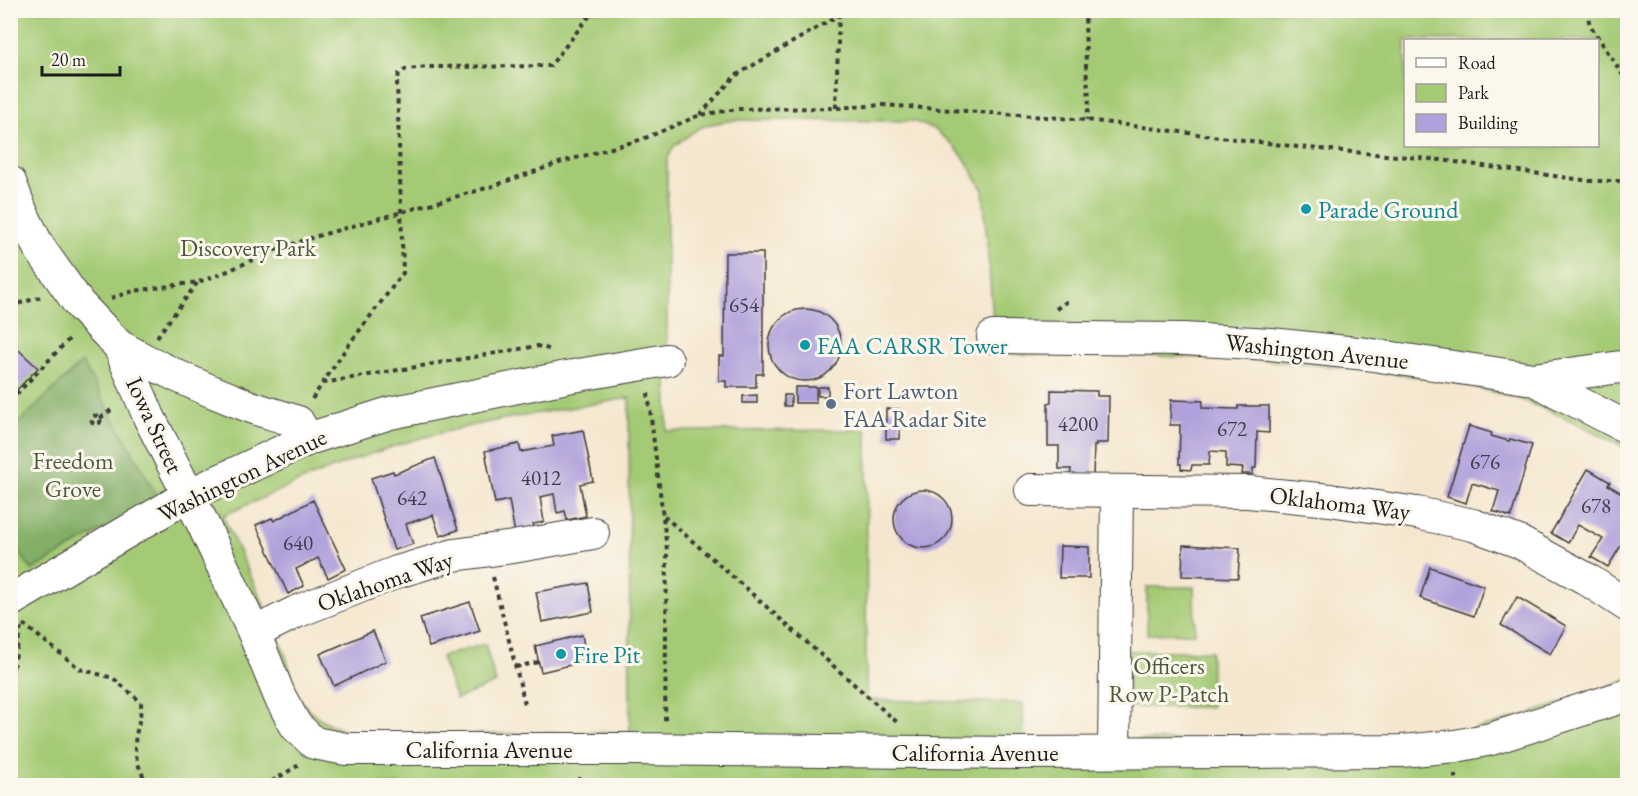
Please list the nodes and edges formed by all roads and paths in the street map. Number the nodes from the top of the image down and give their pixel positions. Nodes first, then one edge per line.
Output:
1 (594, 10) edge
2 (1084, 10) edge
3 (1586, 10) edge
4 (839, 13) edge
5 (1628, 83) edge
6 (836, 108) junction
7 (700, 115) junction
8 (1087, 120) junction
9 (1628, 181) edge
10 (10, 182) edge
11 (402, 213) junction
12 (198, 282) junction
13 (77, 318) junction
14 (993, 337) dead end
15 (130, 352) junction
16 (656, 362) joint
17 (566, 365) junction
18 (1628, 366) edge
19 (1533, 379) junction
20 (322, 383) junction
21 (10, 401) edge
22 (120, 405) dead end
23 (100, 418) dead end
24 (1628, 428) edge
25 (303, 431) junction
26 (1031, 490) dead end
27 (1117, 492) junction
28 (189, 495) junction
29 (663, 516) junction
30 (592, 533) dead end
31 (486, 550) junction
32 (1628, 606) edge
33 (16, 608) edge
34 (254, 633) junction
35 (538, 662) dead end
36 (516, 667) dead end
37 (10, 685) edge
38 (1628, 695) edge
39 (526, 708) dead end
40 (314, 743) junction
41 (665, 749) junction
42 (931, 752) junction
43 (1114, 752) junction
44 (1455, 775) dead end
45 (10, 777) edge
46 (15, 786) edge
47 (148, 786) edge
48 (264, 786) edge
49 (1455, 786) edge

1 - 11 path
2 - 8 path
3 - 5 path
4 - 6 path
4 - 7 path
6 - 7 path
6 - 8 path
7 - 11 path
8 - 9 path
10 - 13 street, Iowa Street
11 - 12 path
11 - 20 path
12 - 13 path
12 - 15 path
13 - 15 street, Iowa Street
13 - 21 path
14 - 19 street, Washington Avenue
15 - 25 street
15 - 28 street, Iowa Street
16 - 17 street, Washington Avenue
16 - 29 path
17 - 20 path
17 - 25 street, Washington Avenue
18 - 19 street
19 - 24 street, Washington Avenue
20 - 25 path
22 - 23 path
25 - 28 street, Washington Avenue
26 - 27 street, Oklahoma Way
27 - 32 street, Oklahoma Way
27 - 43 street
28 - 33 street, Washington Avenue
28 - 34 street, Iowa Street
29 - 41 path
29 - 42 path
30 - 31 street, Oklahoma Way
31 - 34 street, Oklahoma Way
31 - 39 path
33 - 37 path
33 - 47 path
34 - 40 street, Iowa Street
35 - 36 path
38 - 43 street, California Avenue
40 - 41 street, California Avenue
40 - 48 path
41 - 42 street, California Avenue
42 - 43 street, California Avenue
44 - 49 path
45 - 46 path

